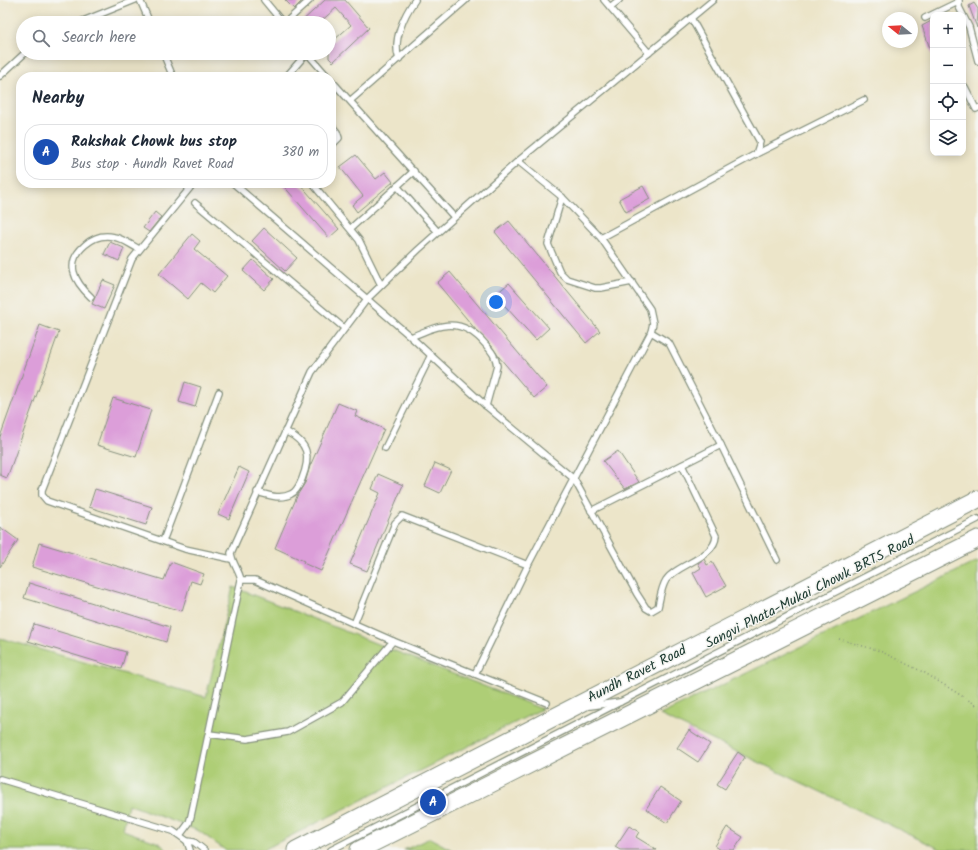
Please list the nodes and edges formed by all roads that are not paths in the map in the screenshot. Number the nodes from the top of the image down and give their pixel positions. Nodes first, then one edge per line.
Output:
1 (135, 0) edge
2 (140, 0) edge
3 (264, 0) edge
4 (310, 0) edge
5 (415, 0) edge
6 (466, 0) edge
7 (604, 0) edge
8 (619, 0) edge
9 (713, 0) edge
10 (959, 1) edge
11 (610, 7) junction
12 (95, 16) edge
13 (147, 16) edge
14 (278, 16) edge
15 (292, 16) edge
16 (691, 18) junction
17 (925, 18) dead end
18 (649, 53) junction
19 (399, 59) junction
20 (17, 60) edge
21 (165, 60) edge
22 (301, 60) edge
23 (313, 60) edge
24 (978, 61) edge
25 (171, 72) edge
26 (290, 72) edge
27 (324, 72) edge
28 (0, 76) edge
29 (336, 85) edge
30 (966, 89) edge
31 (351, 100) junction
32 (864, 100) dead end
33 (978, 108) edge
34 (336, 131) edge
35 (336, 141) edge
36 (756, 154) junction
37 (518, 161) junction
38 (414, 171) junction
39 (398, 186) junction
40 (190, 188) edge
41 (239, 188) edge
42 (316, 188) edge
43 (562, 197) junction
44 (195, 203) dead end
45 (454, 218) junction
46 (351, 228) junction
47 (438, 232) junction
48 (601, 238) junction
49 (138, 249) junction
50 (632, 282) junction
51 (381, 285) junction
52 (91, 297) dead end
53 (367, 299) junction
54 (344, 328) junction
55 (651, 332) junction
56 (411, 337) junction
57 (431, 355) junction
58 (219, 392) dead end
59 (486, 406) junction
60 (285, 431) junction
61 (721, 445) junction
62 (385, 448) dead end
63 (682, 466) junction
64 (574, 479) junction
65 (257, 492) junction
66 (978, 499) edge
67 (591, 511) junction
68 (978, 519) edge
69 (978, 539) edge
70 (163, 541) junction
71 (231, 559) junction
72 (776, 560) dead end
73 (528, 565) junction
74 (241, 580) junction
75 (354, 624) junction
76 (393, 640) junction
77 (475, 674) junction
78 (624, 701) junction
79 (547, 703) dead end
80 (569, 709) junction
81 (209, 734) junction
82 (0, 779) edge
83 (180, 835) junction
84 (187, 841) junction
85 (190, 850) edge
86 (204, 850) edge
87 (296, 850) edge
88 (332, 850) edge
89 (359, 850) edge

1 - 12 lane
2 - 13 lane
3 - 14 lane
4 - 15 lane
5 - 19 lane
6 - 19 lane
7 - 11 lane
8 - 11 lane
9 - 16 lane
10 - 17 lane
10 - 24 lane
11 - 18 lane
16 - 18 lane
16 - 36 lane
18 - 37 lane
19 - 31 lane
20 - 28 lane
21 - 25 lane
22 - 26 lane
23 - 27 lane
29 - 31 lane
30 - 33 lane
31 - 38 lane
32 - 36 lane
34 - 35 lane
36 - 48 lane
37 - 43 lane
37 - 45 lane
38 - 39 lane
38 - 45 lane
39 - 46 lane
39 - 47 lane
40 - 49 lane
41 - 53 lane
42 - 46 lane
43 - 48 lane
43 - 50 lane
44 - 54 lane
45 - 47 lane
46 - 51 lane
47 - 51 lane
48 - 50 lane
49 - 52 lane
49 - 70 lane
50 - 55 lane
51 - 53 lane
53 - 54 lane
53 - 56 lane
54 - 60 lane
55 - 61 lane
55 - 64 lane
56 - 57 lane
56 - 59 lane
57 - 59 lane
57 - 62 lane
58 - 70 lane
59 - 64 lane
60 - 65 lane
60 - 65 lane
61 - 63 lane
61 - 72 lane
63 - 67 lane
63 - 67 lane
64 - 67 lane
64 - 73 lane
65 - 71 lane
66 - 80 main road, Aundh Ravet Road
68 - 78 lane, Sangvi Phata-Mukai Chowk BRTS Road
69 - 89 main road
70 - 71 lane
71 - 74 lane
73 - 75 lane
73 - 77 lane
74 - 75 lane
74 - 81 lane
75 - 76 lane
76 - 77 lane
76 - 81 lane
77 - 79 lane
78 - 80 lane
78 - 88 lane, Sangvi Phata-Mukai Chowk BRTS Road
80 - 87 main road, Aundh Ravet Road
81 - 83 lane
82 - 83 lane
83 - 84 lane
84 - 85 lane
84 - 86 lane

